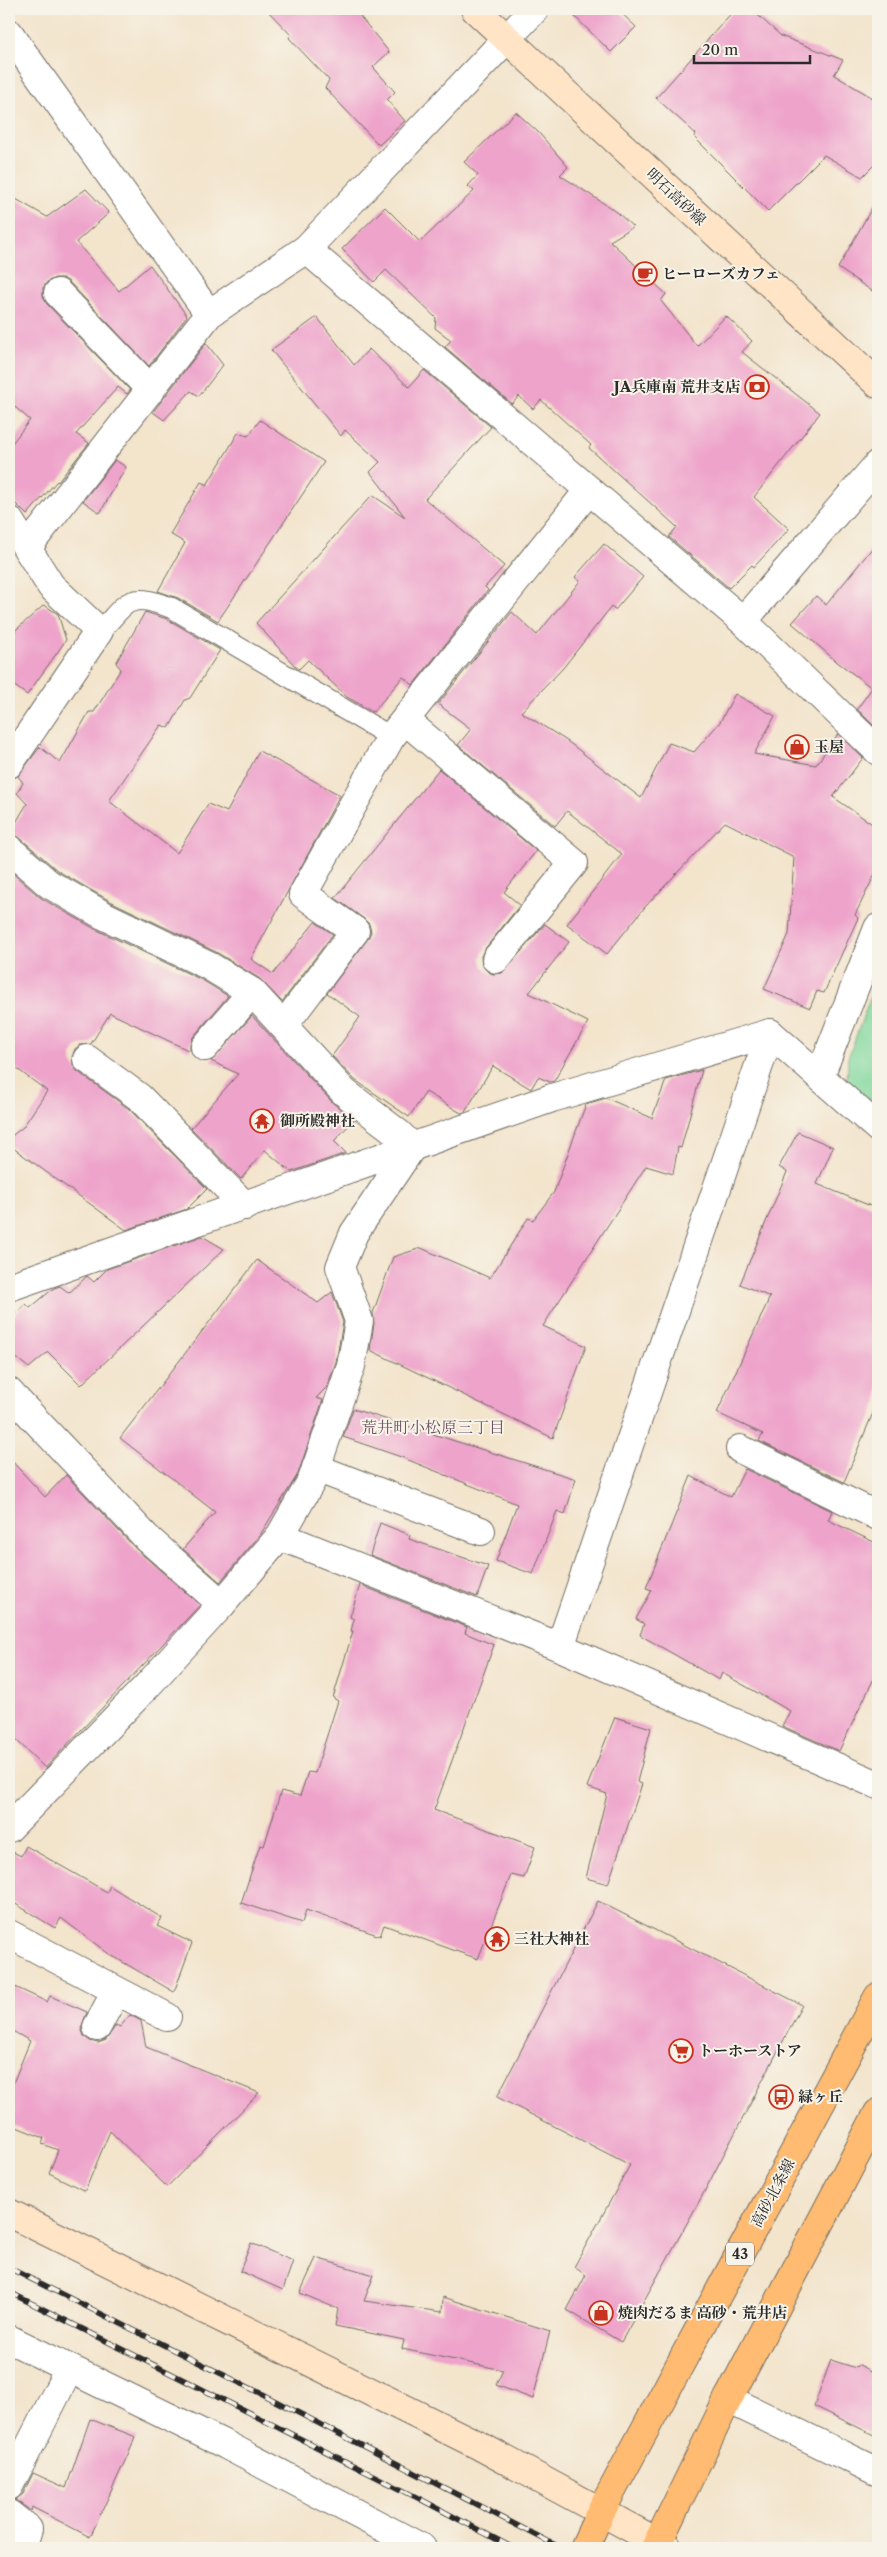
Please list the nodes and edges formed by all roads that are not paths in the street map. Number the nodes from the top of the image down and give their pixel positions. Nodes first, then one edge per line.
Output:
1 (475, 9) edge
2 (534, 9) edge
3 (9, 32) edge
4 (506, 39) junction
5 (306, 249) junction
6 (58, 293) dead end
7 (210, 314) junction
8 (878, 384) edge
9 (151, 390) junction
10 (878, 464) edge
11 (589, 490) junction
12 (9, 520) edge
13 (27, 548) junction
14 (743, 621) junction
15 (100, 631) junction
16 (398, 729) junction
17 (12, 751) edge
18 (878, 751) edge
19 (9, 849) edge
20 (878, 928) edge
21 (496, 959) dead end
22 (252, 992) junction
23 (284, 1026) junction
24 (770, 1033) junction
25 (205, 1046) dead end
26 (87, 1059) dead end
27 (820, 1076) junction
28 (878, 1128) edge
29 (412, 1147) junction
30 (245, 1206) junction
31 (9, 1287) edge
32 (9, 1392) edge
33 (740, 1448) dead end
34 (316, 1468) junction
35 (878, 1516) edge
36 (481, 1531) dead end
37 (280, 1536) junction
38 (222, 1604) junction
39 (560, 1647) junction
40 (878, 1785) edge
41 (9, 1828) edge
42 (9, 1934) edge
43 (116, 1991) junction
44 (878, 1997) edge
45 (167, 2016) dead end
46 (97, 2026) dead end
47 (878, 2113) edge
48 (9, 2213) edge
49 (9, 2339) edge
50 (69, 2369) junction
51 (728, 2399) junction
52 (878, 2472) edge
53 (9, 2486) edge
54 (601, 2511) junction
55 (9, 2514) edge
56 (660, 2546) edge
57 (22, 2548) edge
58 (422, 2548) edge
59 (584, 2548) edge

1 - 4 street, 明石高砂線
2 - 4 street
3 - 7 street
4 - 5 street
4 - 8 street, 明石高砂線
5 - 7 street
5 - 11 street
6 - 9 street
7 - 9 street
9 - 13 street
10 - 14 street
11 - 14 street
11 - 16 street
12 - 13 street
13 - 15 street
14 - 18 street
15 - 16 lane
15 - 17 street
16 - 21 street
16 - 23 street
19 - 22 street
20 - 27 street
22 - 23 street
22 - 25 street
23 - 29 street
24 - 27 street
24 - 29 street
24 - 39 street
26 - 30 street
27 - 28 street
29 - 30 street
29 - 34 street
30 - 31 street
32 - 38 street
33 - 35 street
34 - 36 street
34 - 37 street
37 - 38 street
37 - 39 street
38 - 41 street
39 - 40 street
42 - 43 street
43 - 45 street
43 - 46 street
44 - 54 main road, 高砂北条線 / 43
47 - 51 main road
48 - 54 street
49 - 50 street
50 - 53 street
50 - 58 street
51 - 52 street
51 - 56 main road
54 - 56 street
54 - 59 main road, 高砂北条線 / 43
55 - 57 street

